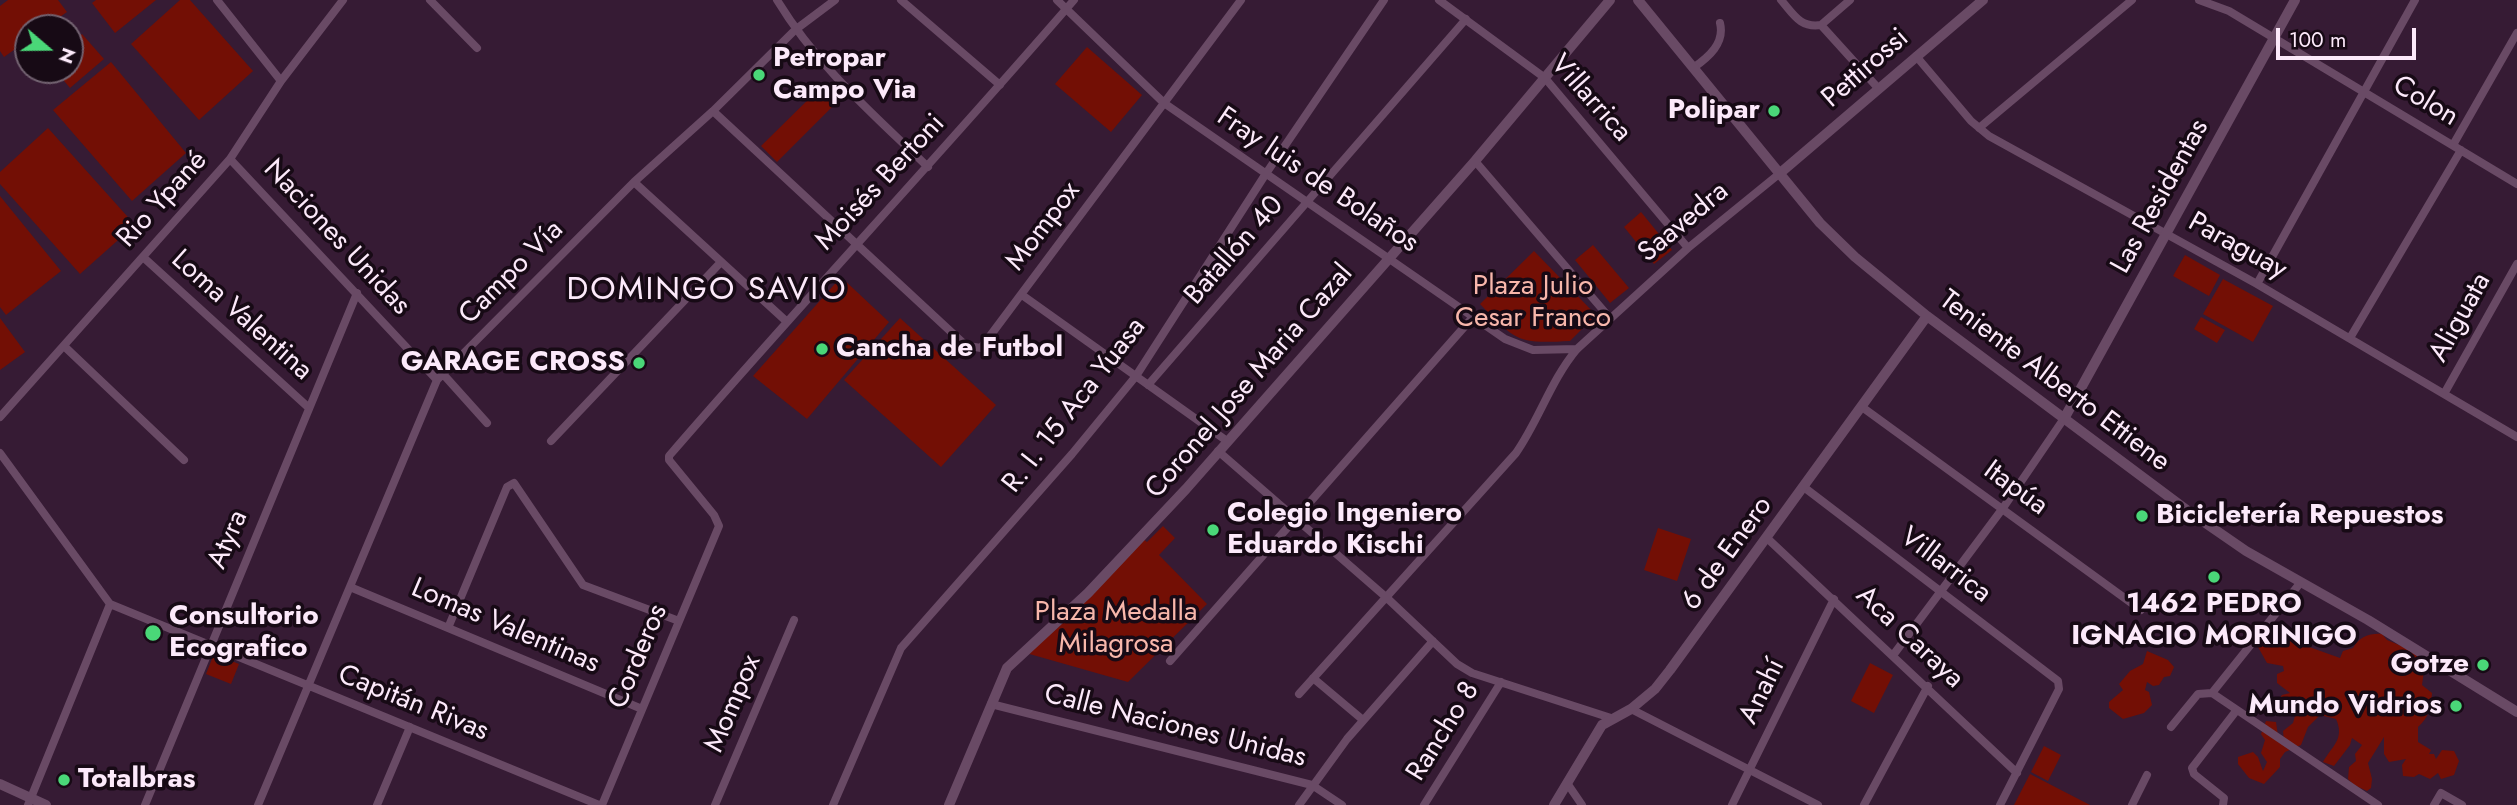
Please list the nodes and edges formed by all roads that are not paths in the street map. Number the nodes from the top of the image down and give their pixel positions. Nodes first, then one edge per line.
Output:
1 (217, 0) edge
2 (343, 0) edge
3 (430, 0) edge
4 (777, 0) edge
5 (835, 0) edge
6 (901, 0) edge
7 (1057, 0) edge
8 (1074, 0) edge
9 (1241, 0) edge
10 (1384, 0) edge
11 (1439, 0) edge
12 (1610, 0) edge
13 (1638, 0) edge
14 (1780, 0) edge
15 (1850, 0) edge
16 (1983, 0) edge
17 (2132, 0) edge
18 (2199, 0) edge
19 (2295, 0) edge
20 (2415, 0) edge
21 (1066, 9) junction
22 (1466, 19) junction
23 (1720, 23) dead end
24 (1821, 25) junction
25 (795, 30) junction
26 (2517, 33) edge
27 (2275, 39) junction
28 (477, 48) dead end
29 (1916, 56) junction
30 (1693, 68) junction
31 (1545, 78) junction
32 (281, 81) junction
33 (1000, 85) junction
34 (1878, 88) junction
35 (2364, 92) junction
36 (1164, 103) junction
37 (713, 111) junction
38 (1979, 128) junction
39 (2452, 145) junction
40 (2461, 150) junction
41 (230, 159) junction
42 (1475, 161) junction
43 (928, 167) junction
44 (1265, 174) junction
45 (1779, 174) junction
46 (634, 182) junction
47 (2517, 184) edge
48 (1308, 203) junction
49 (2166, 234) junction
50 (857, 243) junction
51 (1688, 248) junction
52 (143, 257) junction
53 (1390, 257) junction
54 (721, 262) junction
55 (2517, 264) edge
56 (2257, 284) junction
57 (357, 293) junction
58 (1022, 295) junction
59 (1927, 316) junction
60 (1474, 317) junction
61 (1609, 317) junction
62 (786, 321) junction
63 (2350, 338) junction
64 (64, 346) junction
65 (1577, 349) junction
66 (1136, 376) junction
67 (440, 377) junction
68 (1148, 385) junction
69 (2444, 394) junction
70 (1862, 407) junction
71 (309, 408) junction
72 (0, 417) edge
73 (2065, 417) junction
74 (488, 423) dead end
75 (2517, 437) edge
76 (551, 441) dead end
77 (1227, 441) junction
78 (1218, 451) junction
79 (0, 453) edge
80 (184, 460) dead end
81 (1805, 488) junction
82 (2003, 508) junction
83 (1296, 521) junction
84 (719, 526) joint
85 (1768, 539) junction
86 (2301, 582) junction
87 (350, 587) junction
88 (1940, 590) junction
89 (1387, 598) junction
90 (1834, 599) junction
91 (110, 604) junction
92 (2141, 610) dead end
93 (794, 620) dead end
94 (679, 621) junction
95 (448, 628) junction
96 (1433, 641) junction
97 (209, 645) junction
98 (1894, 654) junction
99 (1170, 661) dead end
100 (1313, 678) junction
101 (1502, 682) junction
102 (309, 686) junction
103 (1928, 686) junction
104 (2212, 693) junction
105 (1299, 694) dead end
106 (991, 705) junction
107 (642, 709) junction
108 (1631, 709) junction
109 (2236, 711) junction
110 (2517, 712) edge
111 (1611, 718) junction
112 (1363, 720) junction
113 (410, 727) junction
114 (2171, 727) dead end
115 (1750, 771) junction
116 (2017, 773) junction
117 (2147, 775) dead end
118 (1567, 783) junction
119 (0, 784) edge
120 (1312, 786) junction
121 (29, 802) edge
122 (46, 805) edge
123 (145, 805) edge
124 (258, 805) edge
125 (377, 805) edge
126 (601, 805) edge
127 (715, 805) edge
128 (833, 805) edge
129 (949, 805) edge
130 (1299, 805) edge
131 (1342, 805) edge
132 (1424, 805) edge
133 (1554, 805) edge
134 (1581, 805) edge
135 (1732, 805) edge
136 (1818, 805) edge
137 (1864, 805) edge
138 (2000, 805) edge
139 (2132, 805) edge
140 (2223, 805) edge
141 (2378, 805) edge
142 (2434, 805) edge
143 (2462, 805) edge

1 - 32 street
2 - 32 street, Rio Ypané
3 - 28 street
4 - 25 street
5 - 25 street, Campo Vía
6 - 33 street
7 - 21 street, Fray luis de Bolaños
8 - 21 street, Moisés Bertoni
9 - 36 street, Mompox
10 - 44 street, R. I. 15 Aca Yuasa
11 - 22 street, Villarrica
12 - 31 main road, Coronel Jose Maria Cazal
13 - 30 main road, Teniente Alberto Ettiene
14 - 24 street
15 - 24 street
16 - 29 main road, Pettirossi
17 - 38 street
18 - 27 street, Colon
19 - 27 main road, Las Residentas
20 - 35 street
21 - 33 street, Moisés Bertoni
21 - 36 street, Fray luis de Bolaños
22 - 31 street, Villarrica
22 - 48 street, Batallón 40
23 - 30 street
24 - 34 street
25 - 37 street, Campo Vía
25 - 43 street
26 - 39 street
27 - 35 street, Colon
27 - 49 main road, Las Residentas
29 - 34 main road, Pettirossi
29 - 38 street, Paraguay
30 - 45 main road, Teniente Alberto Ettiene
31 - 42 main road, Coronel Jose Maria Cazal
31 - 51 street, Villarrica
32 - 41 street, Rio Ypané
33 - 43 street, Moisés Bertoni
34 - 45 main road, Pettirossi
35 - 39 street, Colon
35 - 56 street
36 - 44 street, Fray luis de Bolaños
36 - 58 street, Mompox
37 - 46 street, Campo Vía
37 - 50 street, Mompox
38 - 49 street, Paraguay
39 - 40 street, Colon
40 - 47 street, Colon
40 - 63 street
41 - 52 street, Rio Ypané
41 - 57 street, Naciones Unidas
42 - 53 main road, Coronel Jose Maria Cazal
42 - 61 street
43 - 50 street, Moisés Bertoni
44 - 48 street, Fray luis de Bolaños
44 - 66 street, R. I. 15 Aca Yuasa
45 - 51 street, Saavedra
45 - 59 main road, Teniente Alberto Ettiene
46 - 54 street
46 - 67 street, Campo Vía
48 - 53 street, Fray luis de Bolaños
48 - 68 street, Batallón 40
49 - 56 street, Paraguay
49 - 73 main road, Las Residentas
50 - 58 street, Mompox
50 - 62 street, Moisés Bertoni
51 - 61 street, Saavedra
52 - 64 street, Rio Ypané
52 - 71 street, Loma Valentina
53 - 60 street, Fray luis de Bolaños
53 - 77 main road, Coronel Jose Maria Cazal
54 - 62 street
54 - 76 street
55 - 69 street, Aliguata
56 - 63 street, Paraguay
57 - 67 street, Naciones Unidas
57 - 71 street, Atyra
58 - 66 street
59 - 70 main road, 6 de Enero
59 - 73 main road, Teniente Alberto Ettiene
60 - 65 street, Fray luis de Bolaños
60 - 83 street
61 - 65 street, Saavedra
62 - 84 street, Moisés Bertoni
63 - 69 street, Paraguay
64 - 72 street, Rio Ypané
64 - 80 street
65 - 89 street, Saavedra
66 - 68 street
66 - 128 street, R. I. 15 Aca Yuasa
67 - 74 street, Naciones Unidas
67 - 87 street, Campo Vía
68 - 77 street
69 - 75 street, Paraguay
70 - 81 main road, 6 de Enero
70 - 82 street, Itapúa
71 - 97 street, Atyra
73 - 82 street
73 - 86 main road, Teniente Alberto Ettiene
77 - 78 main road, Coronel Jose Maria Cazal
78 - 83 street
78 - 106 main road, Coronel Jose Maria Cazal
79 - 91 street
81 - 85 main road, 6 de Enero
81 - 88 street, Villarrica
82 - 88 street
82 - 92 street, Itapúa
83 - 89 street
83 - 99 street
84 - 94 street, Corderos
85 - 90 street, Aca Caraya
85 - 108 main road, 6 de Enero
86 - 104 street
86 - 110 main road, Teniente Alberto Ettiene
87 - 95 street, Lomas Valentinas
87 - 102 street, Campo Vía
88 - 98 street
88 - 116 street, Villarrica
89 - 96 street
89 - 100 street, Saavedra
90 - 98 street, Aca Caraya
90 - 115 street, Anahí
91 - 97 street, Capitán Rivas
91 - 121 street
93 - 127 street, Mompox
94 - 95 street
94 - 107 street, Corderos
95 - 107 street, Lomas Valentinas
96 - 101 street
96 - 112 street
97 - 102 street, Capitán Rivas
97 - 123 street, Atyra
98 - 103 street, Aca Caraya
100 - 105 street, Saavedra
100 - 112 street
101 - 111 street
101 - 132 street, Rancho 8
102 - 113 street, Capitán Rivas
102 - 124 street, Campo Vía
103 - 116 street, Aca Caraya
103 - 137 street
104 - 109 street
104 - 114 street
106 - 120 street, Calle Naciones Unidas
106 - 129 main road, Coronel Jose Maria Cazal
107 - 126 street, Corderos
108 - 111 main road, 6 de Enero
108 - 115 street
109 - 140 street
109 - 141 street
111 - 118 main road, 6 de Enero
112 - 120 street
113 - 125 street
113 - 126 street, Capitán Rivas
115 - 135 street, Anahí
115 - 136 street
116 - 138 street
117 - 139 street
118 - 133 main road, 6 de Enero
118 - 134 street
119 - 121 main road
120 - 130 street
120 - 131 street, Calle Naciones Unidas
121 - 122 main road
142 - 143 street

